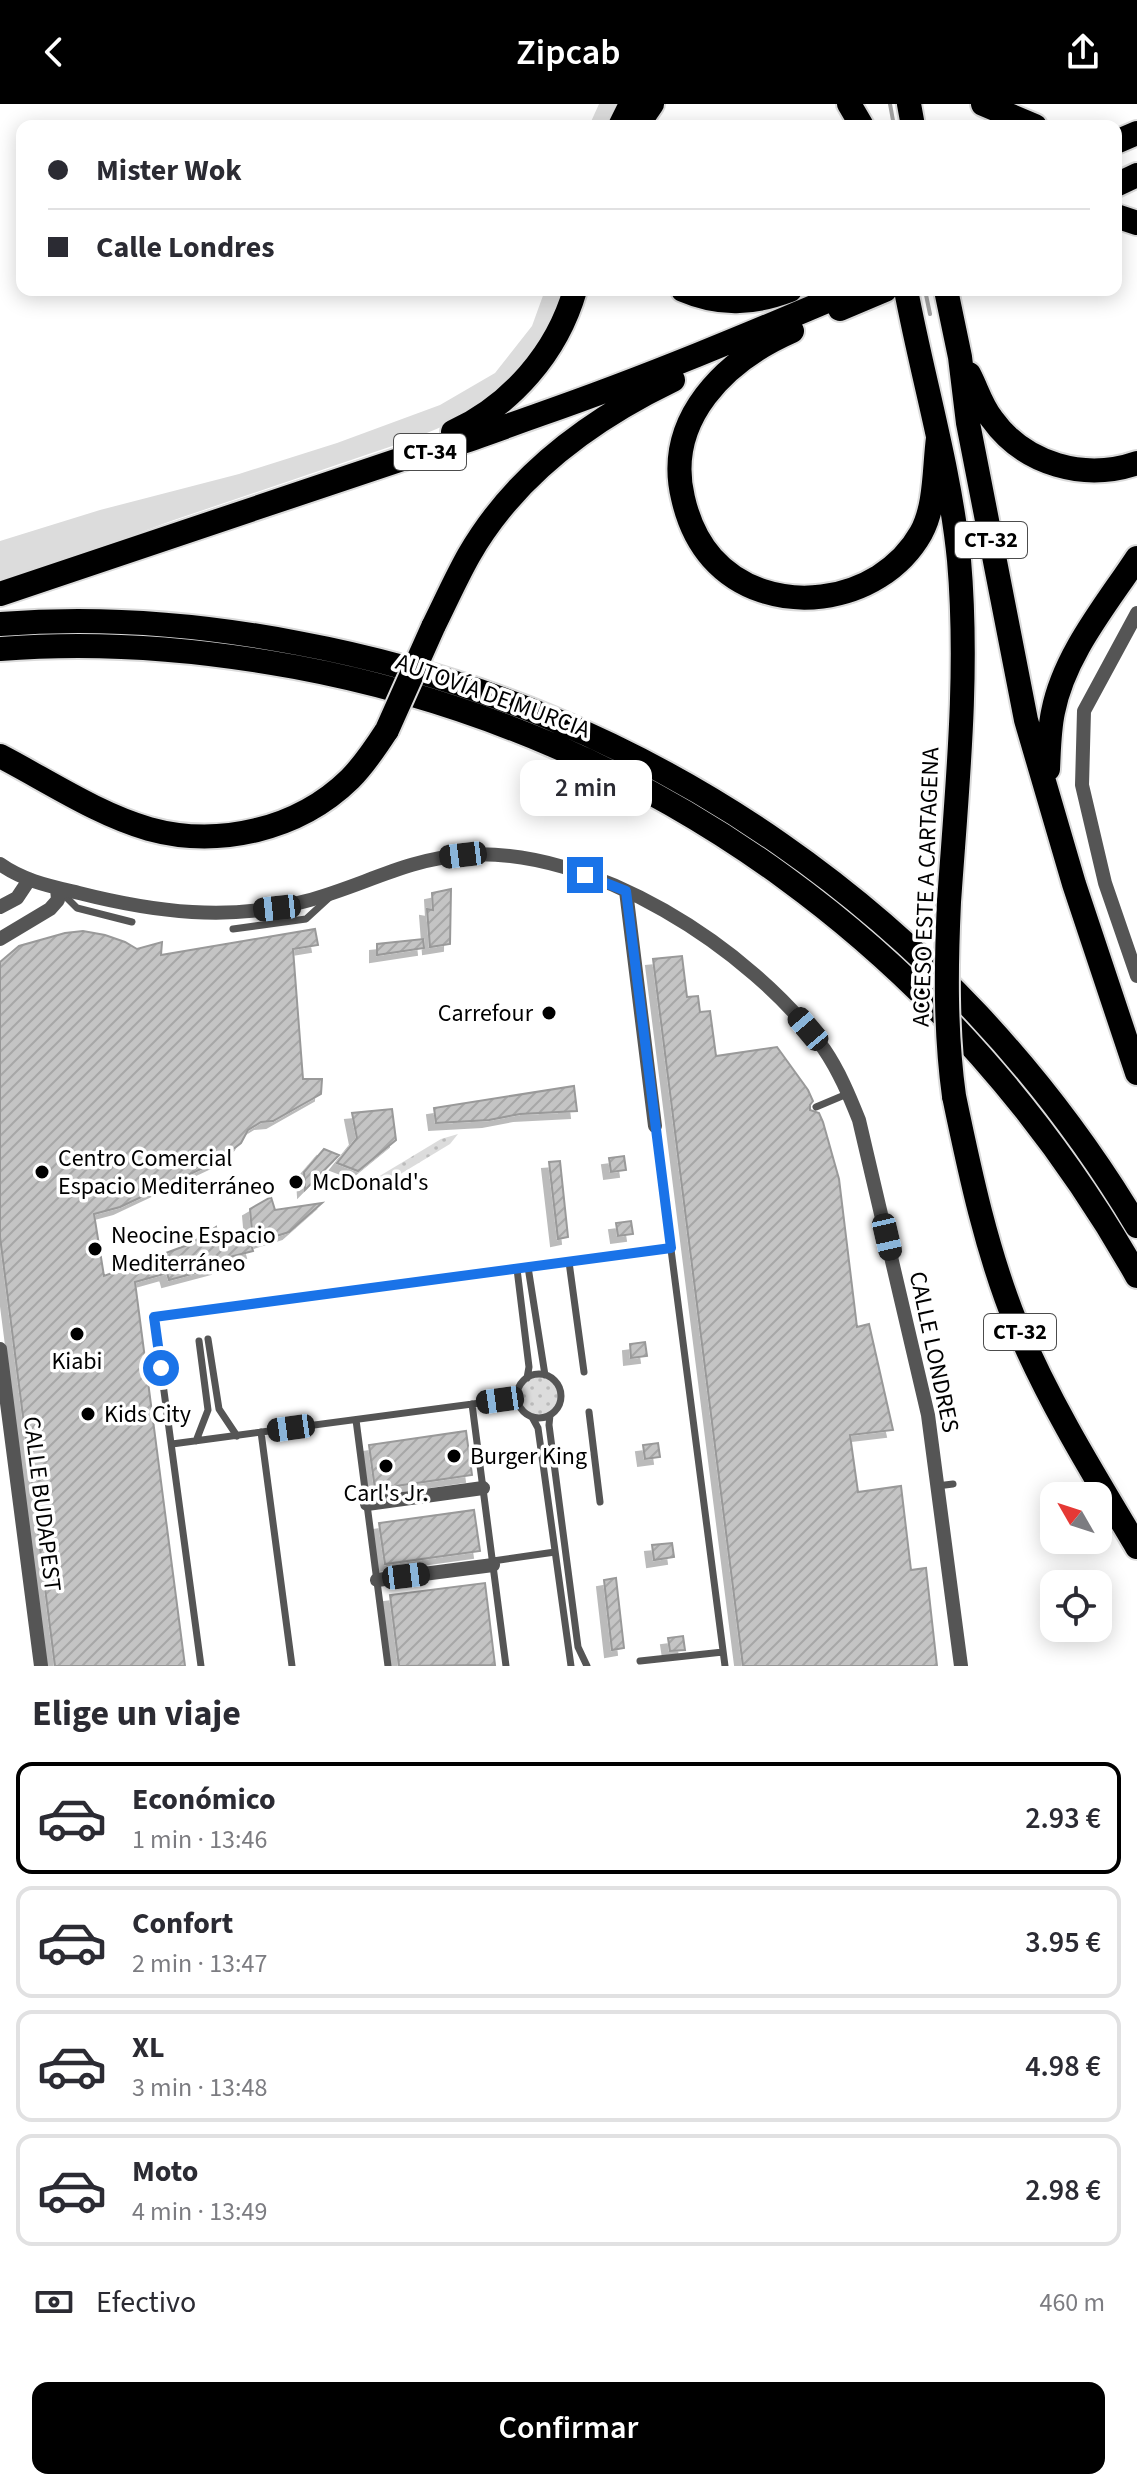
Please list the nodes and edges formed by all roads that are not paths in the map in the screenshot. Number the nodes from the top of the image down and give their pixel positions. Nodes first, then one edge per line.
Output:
1 (983, 104) edge
2 (1021, 120) edge
3 (572, 296) edge
4 (702, 296) edge
5 (774, 296) edge
6 (858, 296) edge
7 (861, 296) edge
8 (907, 296) edge
9 (947, 296) edge
10 (771, 340) junction
11 (960, 357) junction
12 (938, 438) junction
13 (408, 457) junction
14 (1137, 463) edge
15 (1137, 558) edge
16 (0, 594) edge
17 (1137, 613) edge
18 (0, 624) edge
19 (0, 649) edge
20 (0, 756) edge
21 (1047, 787) junction
22 (0, 864) edge
23 (29, 880) junction
24 (57, 888) junction
25 (626, 891) junction
26 (334, 893) junction
27 (0, 907) edge
28 (132, 922) dead end
29 (233, 929) dead end
30 (0, 939) edge
31 (1137, 976) edge
32 (1137, 1073) edge
33 (849, 1093) junction
34 (816, 1107) dead end
35 (655, 1126) joint
36 (1137, 1226) edge
37 (671, 1248) junction
38 (569, 1262) junction
39 (528, 1267) junction
40 (517, 1269) junction
41 (1137, 1276) edge
42 (0, 1349) edge
43 (584, 1372) dead end
44 (545, 1375) junction
45 (526, 1378) junction
46 (517, 1398) junction
47 (472, 1404) junction
48 (4, 1408) edge
49 (589, 1412) dead end
50 (550, 1415) junction
51 (532, 1417) junction
52 (356, 1420) junction
53 (261, 1432) junction
54 (237, 1436) junction
55 (196, 1441) junction
56 (172, 1444) junction
57 (953, 1484) dead end
58 (937, 1486) junction
59 (483, 1488) junction
60 (600, 1502) dead end
61 (367, 1504) junction
62 (1137, 1547) edge
63 (555, 1552) junction
64 (493, 1563) junction
65 (377, 1580) junction
66 (723, 1652) junction
67 (640, 1661) dead end
68 (41, 1666) edge
69 (201, 1666) edge
70 (292, 1666) edge
71 (388, 1666) edge
72 (506, 1666) edge
73 (571, 1666) edge
74 (587, 1666) edge
75 (725, 1666) edge
76 (961, 1666) edge

1 - 2 highway
3 - 13 highway
4 - 5 highway
6 - 13 highway, CT-34
7 - 10 highway
8 - 12 highway, ACCESO ESTE A CARTAGENA / CT-32
9 - 11 highway, CT-32
10 - 12 highway
10 - 20 highway, bridge
11 - 14 highway
11 - 21 highway, CT-32
12 - 62 highway, ACCESO ESTE A CARTAGENA / CT-32, bridge
13 - 16 highway, CT-34
15 - 21 highway
17 - 31 street
18 - 36 highway, AUTOVÍA DE MURCIA
19 - 41 highway, AUTOVÍA DE MURCIA
21 - 32 highway, CT-32
22 - 23 street, CALLE LONDRES
23 - 24 street, CALLE LONDRES
23 - 27 street
24 - 26 street, CALLE LONDRES
24 - 28 lane
24 - 30 street
25 - 26 street, CALLE LONDRES
25 - 33 street, CALLE LONDRES
25 - 35 street
26 - 29 lane
33 - 34 lane
33 - 58 street, CALLE LONDRES
35 - 37 lane
37 - 38 lane
37 - 66 lane
38 - 39 lane
38 - 43 lane
39 - 40 lane
39 - 44 lane
40 - 45 lane
40 - 56 lane
42 - 48 street, CALLE BUDAPEST
44 - 45 lane
44 - 50 lane
45 - 46 lane
46 - 47 lane
46 - 51 lane
47 - 52 lane
47 - 59 lane
48 - 68 street, CALLE BUDAPEST
49 - 60 lane
50 - 51 lane
50 - 74 lane
51 - 63 lane
52 - 53 lane
52 - 61 lane
53 - 54 lane
53 - 70 lane
54 - 55 lane
54 - 55 lane
55 - 56 lane
56 - 69 lane
57 - 58 lane
58 - 76 street, CALLE LONDRES
59 - 61 street
59 - 64 lane
61 - 65 lane
63 - 64 lane
63 - 73 lane
64 - 65 street
64 - 72 lane
65 - 71 lane
66 - 67 lane
66 - 75 lane

